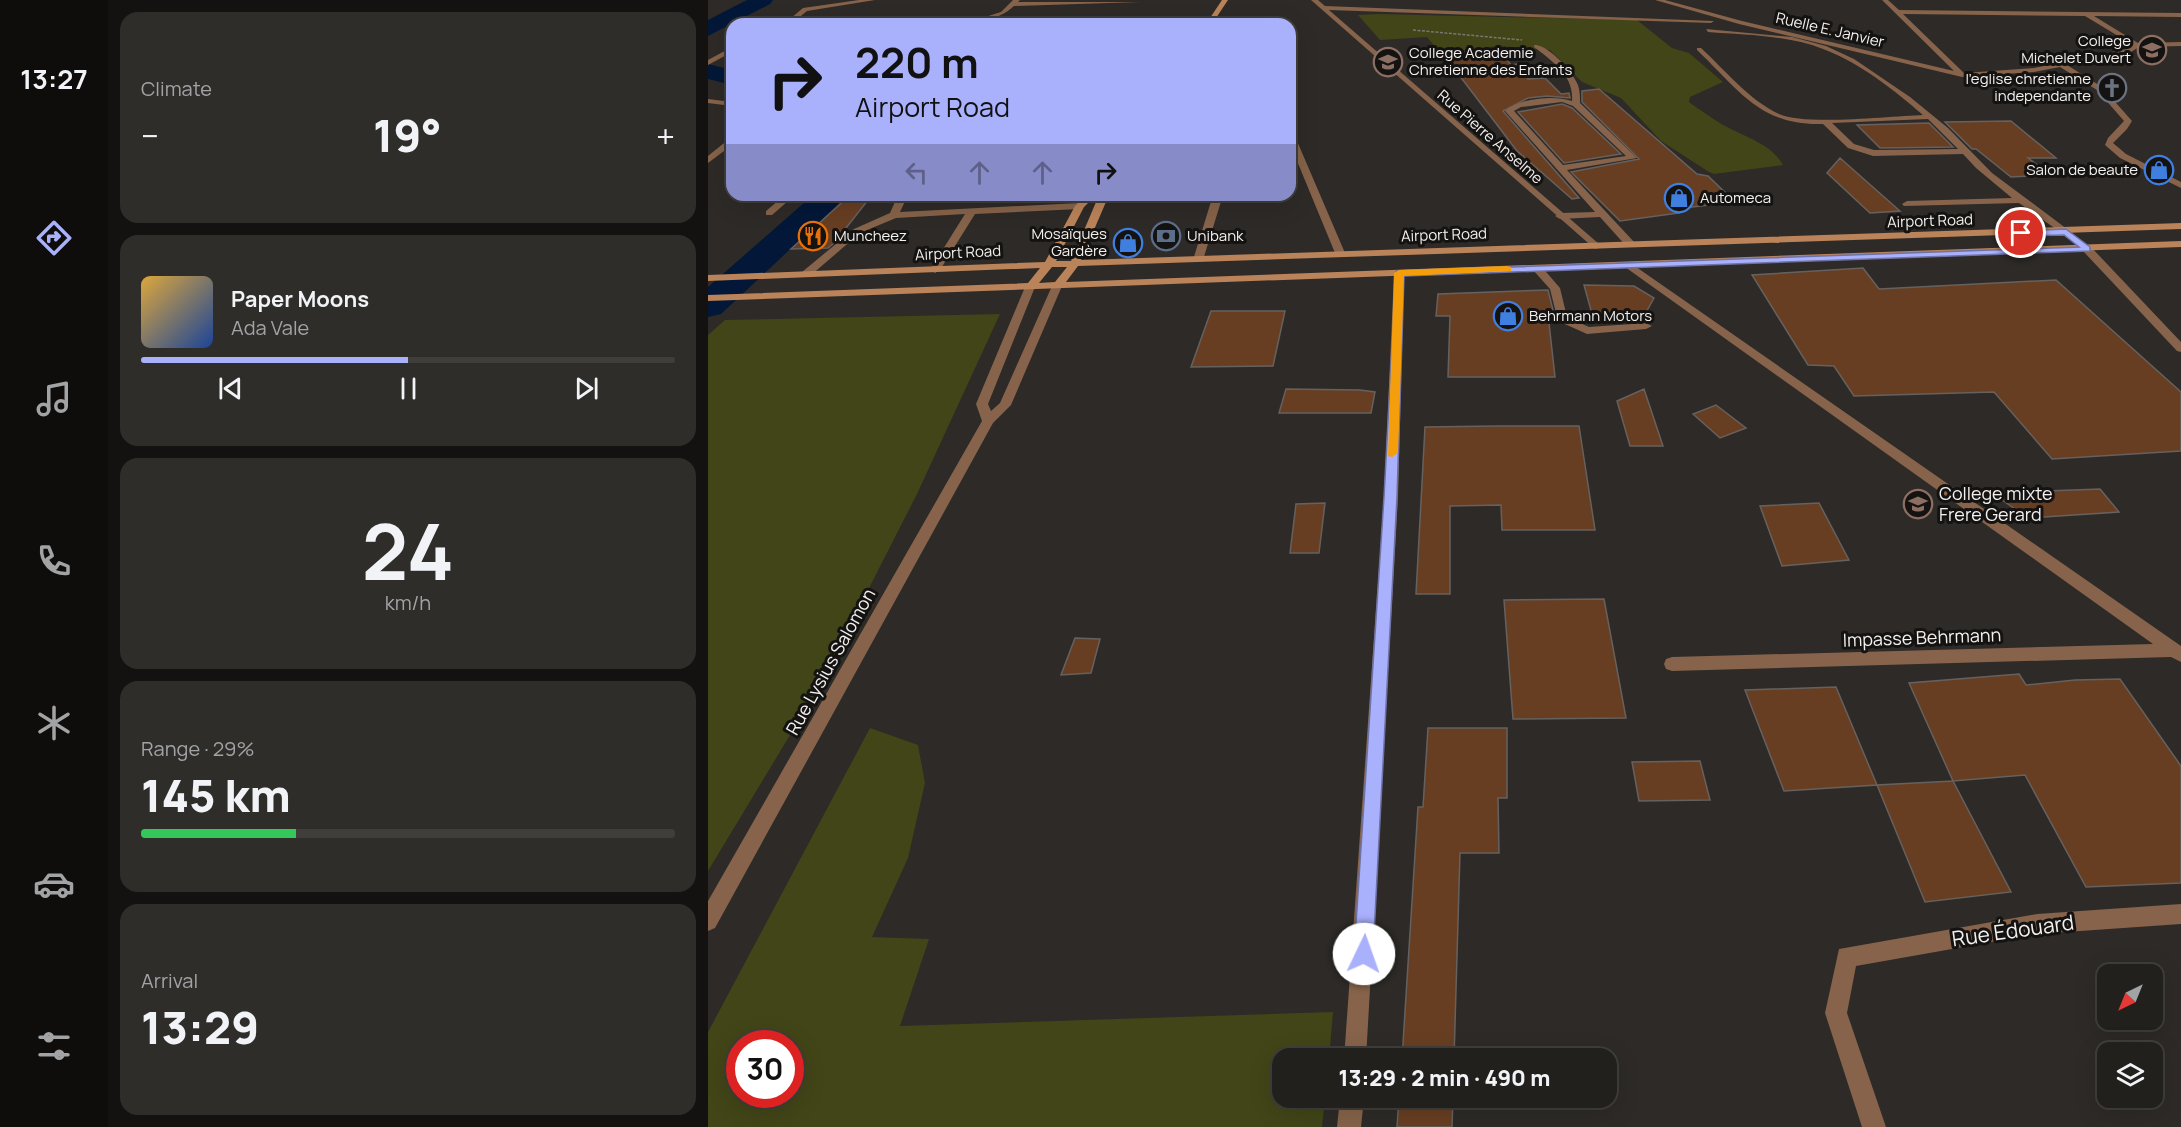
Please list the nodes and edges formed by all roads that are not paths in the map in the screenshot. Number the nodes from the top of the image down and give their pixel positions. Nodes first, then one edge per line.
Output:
1 (872, 0) edge
2 (1225, 0) edge
3 (1314, 0) edge
4 (1658, 0) edge
5 (1885, 0) edge
6 (1015, 2) edge
7 (1138, 2) dead end
8 (1496, 7) dead end
9 (1324, 8) junction
10 (1895, 12) junction
11 (1518, 13) junction
12 (2085, 13) junction
13 (2181, 15) edge
14 (794, 18) edge
15 (989, 18) edge
16 (1213, 18) edge
17 (1741, 23) junction
18 (1708, 30) dead end
19 (2181, 44) edge
20 (2137, 45) junction
21 (1536, 46) road end
22 (1699, 49) dead end
23 (726, 52) edge
24 (711, 61) edge
25 (2063, 66) junction
26 (1962, 75) junction
27 (708, 100) edge
28 (726, 103) edge
29 (1576, 104) junction
30 (1930, 117) junction
31 (1825, 121) junction
32 (726, 146) edge
33 (1296, 148) edge
34 (1964, 151) junction
35 (708, 160) edge
36 (1562, 168) junction
37 (2181, 185) edge
38 (2021, 200) junction
39 (783, 201) edge
40 (900, 201) edge
41 (1034, 201) edge
42 (1085, 201) edge
43 (1101, 201) edge
44 (1216, 201) edge
45 (1907, 204) dead end
46 (1080, 206) junction
47 (1028, 209) junction
48 (971, 212) junction
49 (769, 213) dead end
50 (1603, 213) junction
51 (894, 215) junction
52 (1560, 216) junction
53 (2181, 226) edge
54 (2066, 232) junction
55 (1631, 244) junction
56 (2181, 244) edge
57 (1595, 246) junction
58 (2087, 249) junction
59 (1340, 253) junction
60 (1198, 260) junction
61 (1075, 263) junction
62 (1049, 264) junction
63 (1629, 265) junction
64 (1537, 268) junction
65 (935, 270) junction
66 (1399, 273) junction
67 (806, 274) junction
68 (708, 278) edge
69 (1057, 286) junction
70 (1030, 287) junction
71 (708, 298) edge
72 (1646, 326) dead end
73 (2181, 349) edge
74 (988, 421) junction
75 (2177, 653) edge
76 (1671, 664) dead end
77 (2181, 914) edge
78 (708, 921) edge
79 (1356, 1048) edge
80 (1351, 1108) edge
81 (1349, 1127) edge
82 (1874, 1127) edge

1 - 14 street
2 - 16 main road
3 - 9 street, Rue Pierre Anselme
4 - 17 street, Ruelle E. Janvier
5 - 10 street
6 - 7 street
6 - 15 street
8 - 11 street
9 - 11 street
9 - 52 street, Rue Pierre Anselme
10 - 12 street
10 - 26 street
11 - 17 street
12 - 13 street
12 - 20 street
17 - 26 street, Ruelle E. Janvier
18 - 30 street
19 - 20 street
20 - 25 street, Ruelle E. Janvier
21 - 29 street
22 - 31 street
23 - 24 street
25 - 26 street, Ruelle E. Janvier
25 - 37 street
27 - 28 street
29 - 36 street
29 - 36 street
30 - 31 street
30 - 34 street
31 - 34 street
32 - 35 street
33 - 59 street
34 - 38 street
36 - 50 street
38 - 45 street
38 - 54 street
39 - 49 street
40 - 51 street
41 - 47 street
42 - 46 main road
43 - 61 main road
44 - 60 street
46 - 47 street
46 - 62 main road
47 - 48 street
48 - 51 street
48 - 65 street
50 - 52 street
50 - 55 street
51 - 67 street
52 - 57 street, Rue Pierre Anselme
53 - 54 main road, Airport Road
54 - 55 main road, Airport Road
54 - 58 main road
55 - 57 main road, Airport Road
56 - 58 main road, Airport Road
57 - 59 main road, Airport Road
58 - 63 main road, Airport Road
58 - 73 street
59 - 60 main road, Airport Road
60 - 61 main road, Airport Road
61 - 62 main road, Airport Road
61 - 69 main road
62 - 65 main road, Airport Road
62 - 70 main road
63 - 64 main road, Airport Road
63 - 75 street
64 - 66 main road, Airport Road
64 - 72 street
65 - 67 main road, Airport Road
66 - 69 main road, Airport Road
66 - 79 street
67 - 68 main road, Airport Road
69 - 70 main road, Airport Road
69 - 74 street, Rue Lysius Salomon
70 - 71 main road, Airport Road
70 - 74 street
74 - 78 street, Rue Lysius Salomon
75 - 76 street, Impasse Behrmann
77 - 82 street, Rue Édouard
80 - 81 street

